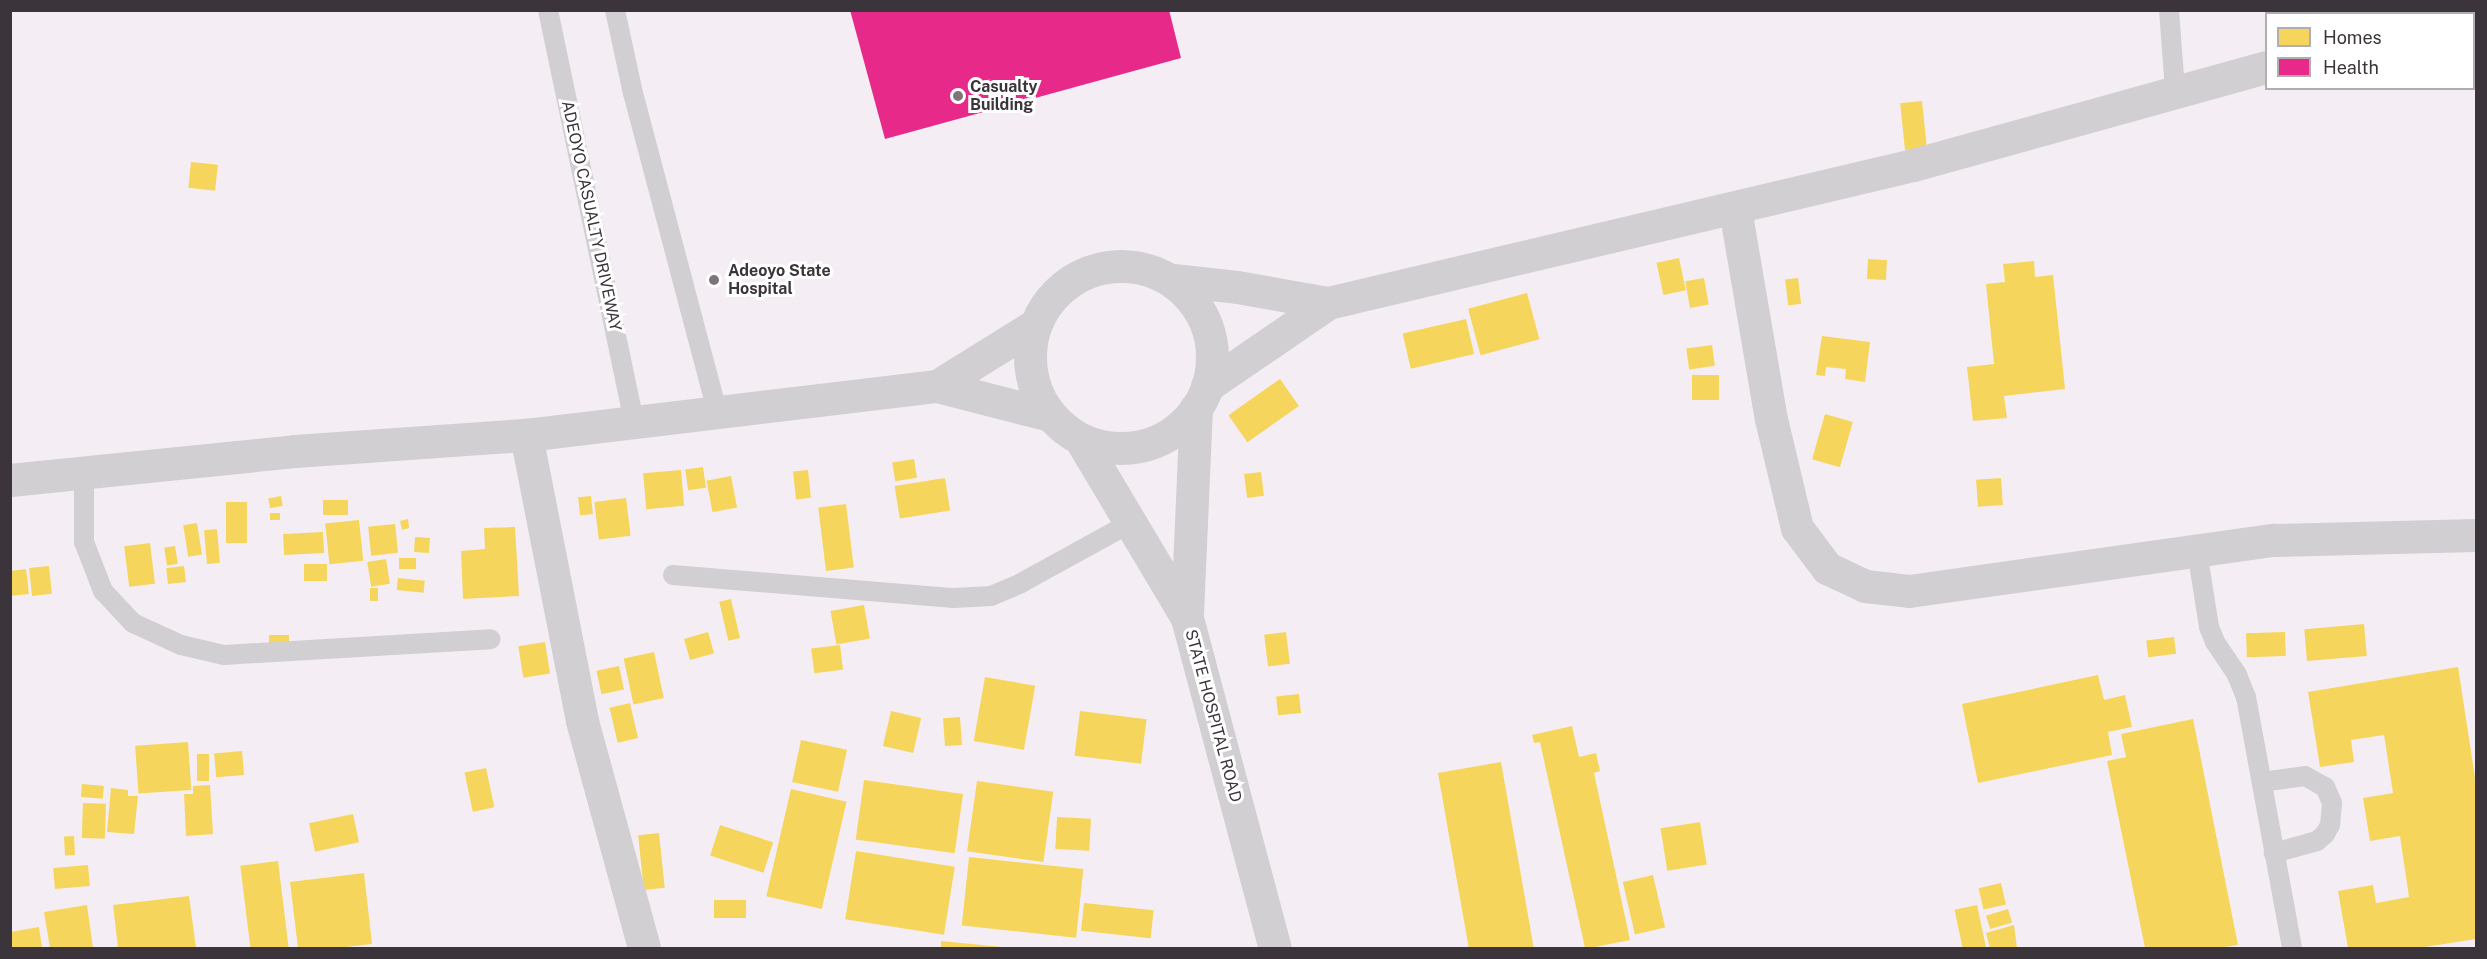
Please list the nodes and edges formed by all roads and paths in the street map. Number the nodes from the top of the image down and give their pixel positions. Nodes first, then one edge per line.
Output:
1 (548, 10) edge
2 (615, 10) edge
3 (2169, 10) edge
4 (2265, 67) edge
5 (2175, 90) junction
6 (1736, 209) junction
7 (1173, 280) junction
8 (1328, 303) junction
9 (1035, 325) junction
10 (938, 386) junction
11 (1202, 397) junction
12 (717, 411) junction
13 (1050, 415) junction
14 (634, 421) junction
15 (526, 435) junction
16 (1081, 440) junction
17 (84, 472) junction
18 (10, 480) edge
19 (1130, 523) junction
20 (2476, 535) edge
21 (2196, 551) junction
22 (673, 575) dead end
23 (1187, 618) junction
24 (491, 639) dead end
25 (2262, 782) junction
26 (2274, 853) junction
27 (644, 948) edge
28 (1275, 948) edge
29 (2292, 948) edge

1 - 14 lane, ADEOYO CASUALTY DRIVEWAY
2 - 12 lane
3 - 5 lane
4 - 5 street
5 - 6 street
6 - 8 street
6 - 21 street
7 - 8 street
7 - 9 street
7 - 11 street
8 - 11 street
9 - 10 street
9 - 13 street
10 - 12 street
10 - 13 street
11 - 16 street
11 - 23 street, STATE HOSPITAL ROAD
12 - 14 street
13 - 16 street
14 - 15 street
15 - 17 street
15 - 27 street
16 - 19 street
17 - 18 street
17 - 24 lane
19 - 22 lane
19 - 23 street
20 - 21 street
21 - 25 lane
23 - 28 street, STATE HOSPITAL ROAD
25 - 26 lane
25 - 26 lane
26 - 29 lane

